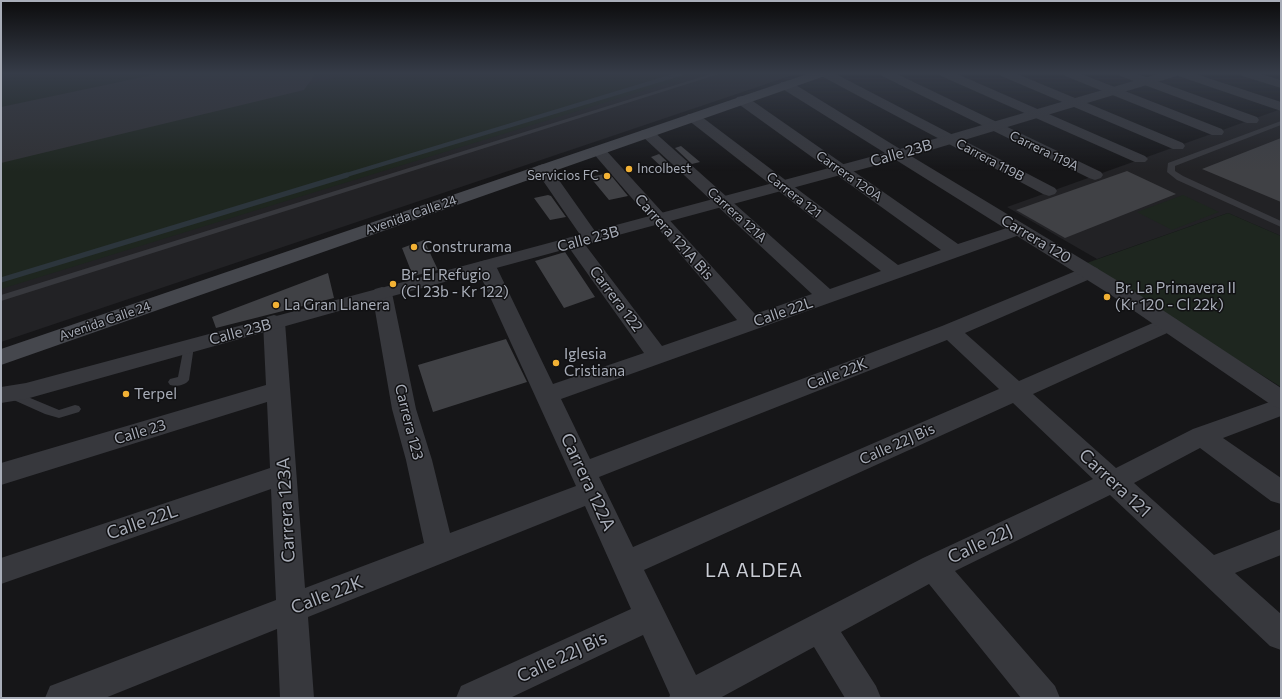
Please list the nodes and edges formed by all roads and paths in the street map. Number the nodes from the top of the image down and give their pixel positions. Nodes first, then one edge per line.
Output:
1 (615, 106) edge
2 (726, 106) edge
3 (750, 106) edge
4 (819, 106) edge
5 (887, 106) edge
6 (952, 106) edge
7 (1017, 106) edge
8 (1063, 106) edge
9 (1083, 106) edge
10 (1151, 106) edge
11 (1213, 106) edge
12 (1036, 114) junction
13 (693, 117) junction
14 (1252, 120) dead end
15 (1281, 122) edge
16 (994, 126) junction
17 (1217, 132) dead end
18 (646, 133) junction
19 (950, 139) junction
20 (1178, 146) dead end
21 (598, 150) junction
22 (897, 155) junction
23 (1140, 159) dead end
24 (543, 169) junction
25 (841, 170) junction
26 (1095, 175) dead end
27 (783, 186) junction
28 (1049, 192) dead end
29 (723, 202) junction
30 (659, 219) junction
31 (1281, 224) edge
32 (1019, 229) junction
33 (582, 240) junction
34 (955, 251) junction
35 (486, 266) junction
36 (895, 272) junction
37 (1090, 272) junction
38 (382, 293) junction
39 (827, 297) junction
40 (1, 298) edge
41 (274, 322) junction
42 (751, 323) junction
43 (1169, 324) junction
44 (950, 331) junction
45 (189, 346) junction
46 (658, 356) junction
47 (1, 357) edge
48 (174, 382) dead end
49 (279, 390) junction
50 (1016, 391) junction
51 (6, 394) edge
52 (547, 395) junction
53 (1281, 400) edge
54 (1281, 407) edge
55 (75, 409) dead end
56 (1202, 436) junction
57 (1, 474) edge
58 (284, 474) junction
59 (587, 481) junction
60 (1114, 482) junction
61 (1281, 492) edge
62 (1281, 542) edge
63 (440, 551) junction
64 (626, 564) junction
65 (933, 567) junction
66 (1209, 570) junction
67 (1, 571) edge
68 (292, 608) junction
69 (650, 616) junction
70 (820, 627) junction
71 (1281, 636) edge
72 (62, 698) edge
73 (297, 698) edge
74 (473, 698) edge
75 (688, 698) edge
76 (864, 698) edge
77 (1043, 698) edge

1 - 40 lane
2 - 13 main road, Avenida Calle 24
3 - 25 street, Carrera 120A
4 - 22 street, Carrera 120
5 - 19 street, Carrera 119B
6 - 16 street, Carrera 119A
7 - 12 street
8 - 12 street, Calle 23B
9 - 20 street
10 - 17 street
11 - 14 street
12 - 16 street, Calle 23B
12 - 23 street
13 - 18 main road, Avenida Calle 24
13 - 27 street, Carrera 121
15 - 31 lane
16 - 19 street, Calle 23B
16 - 26 street, Carrera 119A
18 - 21 main road, Avenida Calle 24
18 - 29 street, Carrera 121A
19 - 22 street, Calle 23B
19 - 28 street, Carrera 119B
21 - 24 main road, Avenida Calle 24
21 - 30 street, Carrera 121A Bis
22 - 25 street, Calle 23B
22 - 32 street, Carrera 120
24 - 33 street, Carrera 122
24 - 47 main road, Avenida Calle 24
25 - 27 street, Calle 23B
25 - 34 street, Carrera 120A
27 - 29 street, Calle 23B
27 - 36 street, Carrera 121
29 - 30 street, Calle 23B
29 - 39 street, Carrera 121A
30 - 33 street, Calle 23B
30 - 42 street, Carrera 121A Bis
32 - 34 street, Calle 22L
32 - 37 street, Carrera 120
33 - 35 street, Calle 23B
33 - 46 street, Carrera 122
34 - 36 street, Calle 22L
35 - 38 street, Calle 23B
35 - 52 street, Carrera 122A
36 - 39 street, Calle 22L
37 - 43 street, Carrera 120
37 - 44 street, Calle 22K
38 - 41 street, Calle 23B
38 - 63 street, Carrera 123
39 - 42 street, Calle 22L
41 - 45 street, Calle 23B
41 - 49 street, Carrera 123A
42 - 46 street, Calle 22L
43 - 50 street, Calle 22J Bis
43 - 53 street, Carrera 120
44 - 50 street, Carrera 121
44 - 59 street, Calle 22K
45 - 48 lane
45 - 51 street, Calle 23B
46 - 52 street, Calle 22L
49 - 57 street, Calle 23
49 - 58 street, Carrera 123A
50 - 60 street, Carrera 121
50 - 64 street, Calle 22J Bis
51 - 55 lane
52 - 59 street, Carrera 122A
54 - 56 street, Calle 22J
56 - 60 street, Calle 22J
56 - 61 street
58 - 67 street, Calle 22L
58 - 68 street, Carrera 123A
59 - 63 street, Calle 22K
59 - 64 street, Carrera 122A
60 - 65 street, Calle 22J
60 - 66 street, Carrera 121
62 - 66 street
63 - 68 street, Calle 22K
64 - 69 street, Carrera 122A
65 - 70 street, Calle 22J
65 - 77 street
66 - 71 street, Carrera 121
68 - 72 street, Calle 22K
68 - 73 street, Carrera 123A
69 - 74 street, Calle 22J Bis
69 - 75 street, Carrera 122A
70 - 75 street, Calle 22J
70 - 76 street

